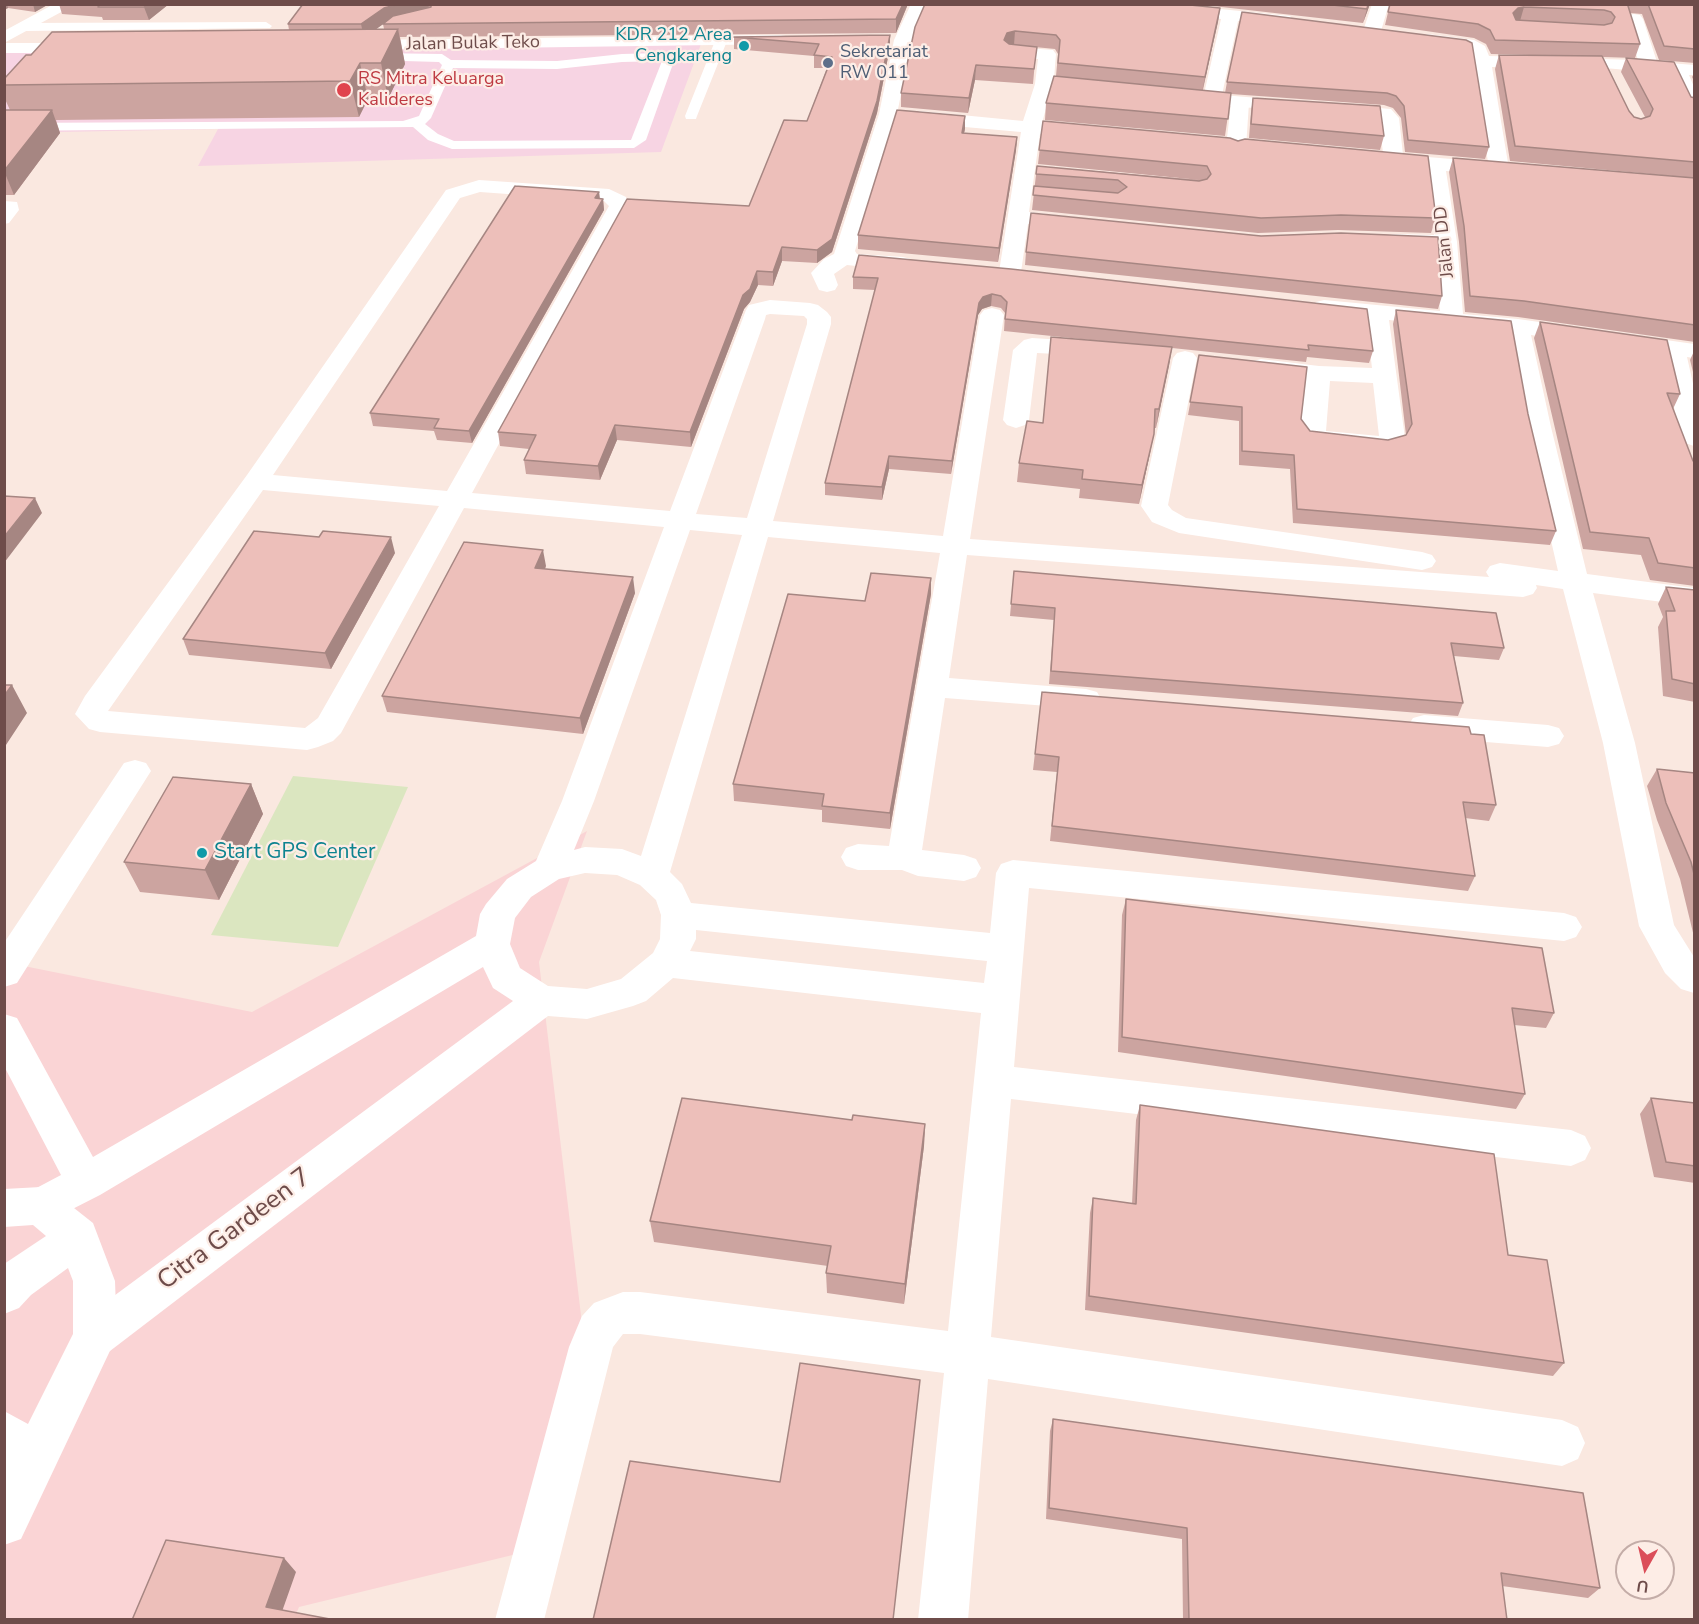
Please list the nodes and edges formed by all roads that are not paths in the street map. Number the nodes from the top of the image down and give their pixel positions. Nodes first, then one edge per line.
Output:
1 (68, 4) edge
2 (920, 4) edge
3 (1110, 4) edge
4 (1380, 4) edge
5 (1231, 14) junction
6 (1634, 19) edge
7 (1302, 22) edge
8 (266, 26) dead end
9 (26, 27) junction
10 (382, 31) edge
11 (1393, 34) edge
12 (1414, 37) edge
13 (4, 38) edge
14 (800, 40) edge
15 (880, 40) edge
16 (903, 40) junction
17 (721, 41) junction
18 (100, 47) edge
19 (4, 48) edge
20 (353, 49) junction
21 (1014, 52) edge
22 (86, 60) edge
23 (1482, 61) junction
24 (53, 62) edge
25 (1605, 63) junction
26 (448, 64) junction
27 (1650, 66) junction
28 (1686, 69) edge
29 (1044, 84) junction
30 (1615, 84) edge
31 (1111, 91) edge
32 (1167, 96) edge
33 (1212, 100) junction
34 (1240, 104) junction
35 (1695, 106) edge
36 (888, 114) junction
37 (691, 116) dead end
38 (416, 123) junction
39 (4, 127) edge
40 (1031, 128) junction
41 (1111, 135) edge
42 (1214, 144) edge
43 (1236, 147) junction
44 (1259, 148) edge
45 (1360, 158) edge
46 (1394, 160) junction
47 (1435, 164) junction
48 (1499, 169) junction
49 (1521, 170) edge
50 (1024, 171) junction
51 (1048, 174) edge
52 (4, 205) edge
53 (1019, 217) junction
54 (4, 220) edge
55 (1098, 225) edge
56 (1370, 239) edge
57 (1446, 242) junction
58 (844, 254) junction
59 (926, 266) edge
60 (986, 270) edge
61 (1010, 272) junction
62 (1034, 275) edge
63 (827, 285) dead end
64 (1306, 305) edge
65 (1377, 313) junction
66 (992, 315) dead end
67 (1452, 320) junction
68 (1518, 326) junction
69 (1684, 350) edge
70 (1115, 351) edge
71 (1185, 358) dead end
72 (1241, 364) edge
73 (1318, 373) junction
74 (1385, 376) junction
75 (1016, 420) dead end
76 (1695, 438) edge
77 (256, 481) junction
78 (456, 501) junction
79 (680, 520) junction
80 (758, 528) junction
81 (954, 546) junction
82 (1578, 584) junction
83 (1523, 588) dead end
84 (1695, 597) edge
85 (931, 687) junction
86 (1109, 701) edge
87 (1394, 724) edge
88 (1548, 736) dead end
89 (135, 771) dead end
90 (905, 854) junction
91 (858, 857) dead end
92 (964, 868) dead end
93 (549, 869) junction
94 (652, 876) junction
95 (679, 915) junction
96 (1564, 927) dead end
97 (492, 944) junction
98 (1006, 949) junction
99 (666, 963) junction
100 (4, 973) edge
101 (1695, 980) edge
102 (541, 1000) junction
103 (1001, 1000) junction
104 (4, 1029) edge
105 (994, 1082) junction
106 (1571, 1148) dead end
107 (86, 1182) junction
108 (23, 1207) edge
109 (78, 1237) junction
110 (4, 1294) edge
111 (94, 1336) junction
112 (967, 1355) junction
113 (4, 1434) edge
114 (1562, 1443) dead end
115 (28, 1474) junction
116 (4, 1522) edge
117 (519, 1620) edge
118 (943, 1620) edge

1 - 9 street
2 - 16 street
3 - 5 street
4 - 11 street
5 - 7 street
5 - 33 street
6 - 27 street
8 - 9 lane
9 - 13 street
10 - 20 lane
12 - 23 street
14 - 17 street, Jalan Bulak Teko
15 - 16 street
16 - 36 street
17 - 20 street, Jalan Bulak Teko
17 - 37 lane
18 - 19 street
20 - 26 lane
21 - 29 street
22 - 24 lane
23 - 25 street
23 - 48 street
25 - 27 street
25 - 30 street
26 - 38 lane
26 - 38 lane
27 - 28 street
28 - 35 street
29 - 31 street
29 - 40 street
32 - 33 street
33 - 34 street
34 - 43 street
34 - 46 street
36 - 40 street
36 - 58 street
38 - 39 lane
40 - 41 street
40 - 50 street
42 - 43 street
43 - 44 street
45 - 46 street
46 - 47 street
47 - 48 street
47 - 57 street, Jalan DD
48 - 49 street
50 - 51 street
50 - 53 street
52 - 54 lane
53 - 55 street
53 - 61 street
56 - 57 street
57 - 67 street, Jalan DD
58 - 59 street
58 - 63 street
60 - 61 street
61 - 62 street
64 - 65 street
65 - 67 street
65 - 74 street
66 - 81 street
67 - 68 street
68 - 69 street
68 - 82 street
69 - 76 street
70 - 75 street
71 - 82 street
72 - 73 street
73 - 74 street
73 - 74 street
77 - 78 street
77 - 78 street
77 - 78 street
78 - 79 street
79 - 80 street
79 - 80 street
79 - 93 street
80 - 81 street
80 - 94 street
81 - 83 street
81 - 85 street
82 - 84 street
82 - 101 street
85 - 86 street
85 - 90 street
87 - 88 street
89 - 100 street
90 - 91 street
90 - 92 street
93 - 94 street
93 - 97 street
94 - 95 street
95 - 98 street
95 - 99 street
96 - 98 street
97 - 102 street
97 - 107 street
98 - 103 street
99 - 102 street
99 - 103 street
102 - 111 street, Citra Gardeen 7
103 - 105 street
104 - 107 street
105 - 106 street
105 - 112 street
107 - 108 street
108 - 109 street
109 - 110 street
109 - 111 street
111 - 115 street, Citra Gardeen 7
112 - 114 street
112 - 117 street
112 - 118 street
113 - 115 street
115 - 116 street, Citra Gardeen 7

